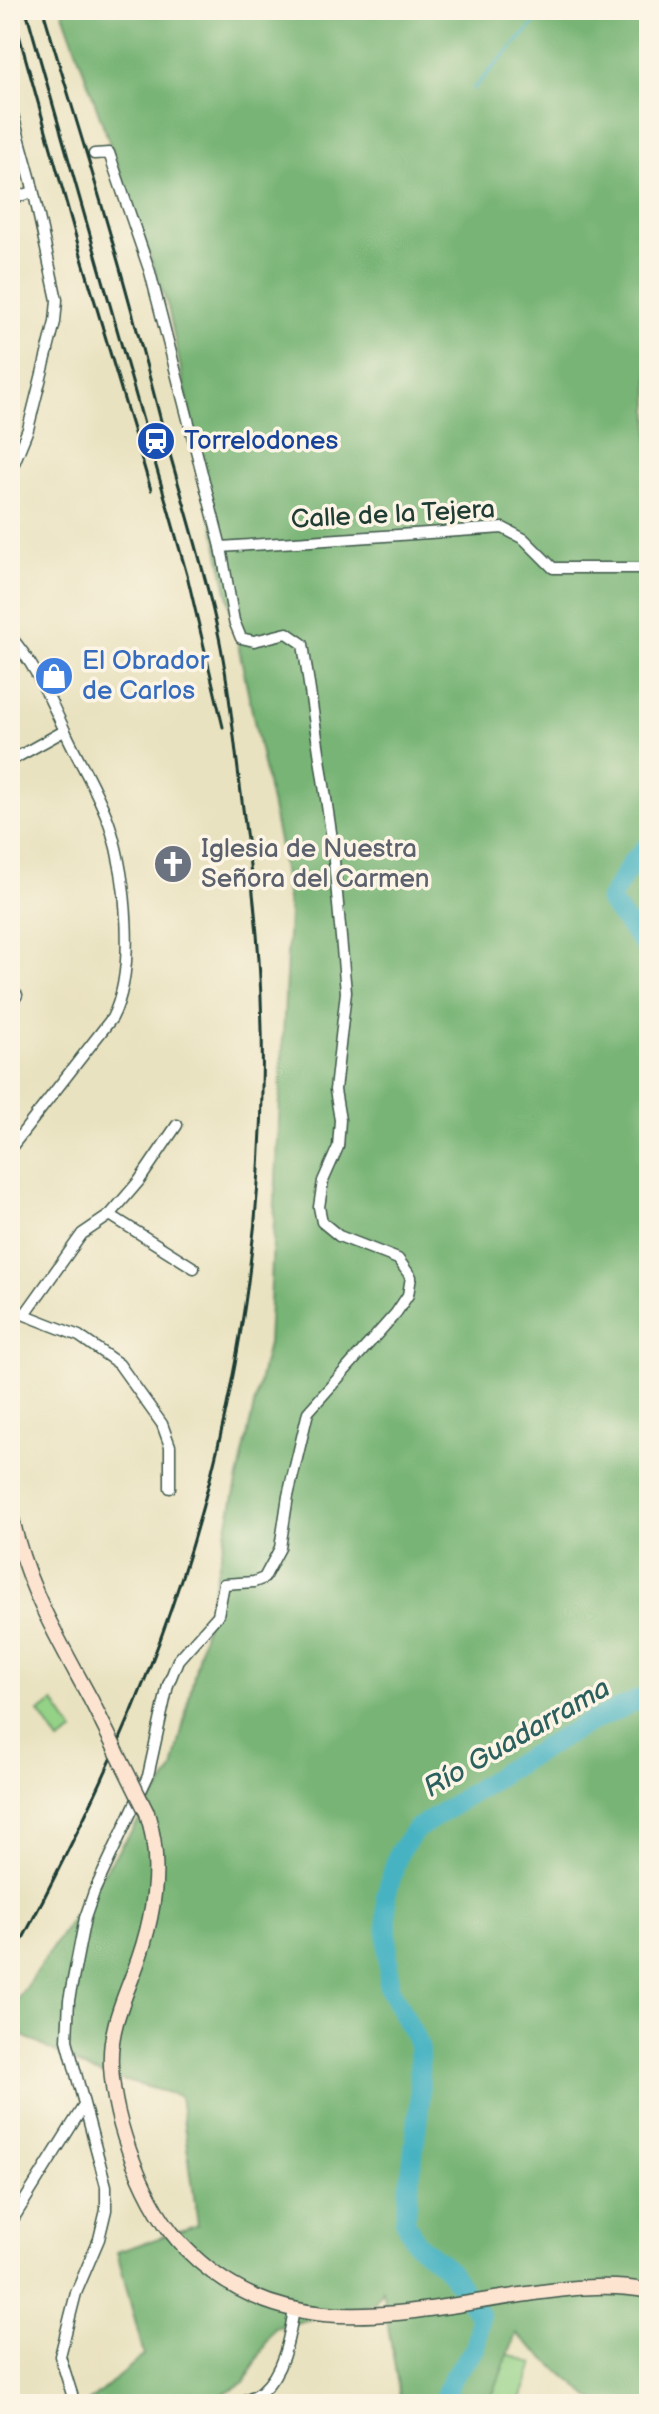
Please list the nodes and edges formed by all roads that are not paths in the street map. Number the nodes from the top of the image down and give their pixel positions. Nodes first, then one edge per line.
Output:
1 (10, 104) edge
2 (94, 154) dead end
3 (33, 192) junction
4 (10, 199) edge
5 (10, 473) edge
6 (221, 547) junction
7 (649, 568) edge
8 (10, 636) edge
9 (64, 731) junction
10 (10, 761) edge
11 (17, 995) dead end
12 (10, 1005) edge
13 (177, 1125) dead end
14 (10, 1149) edge
15 (110, 1215) junction
16 (194, 1268) dead end
17 (10, 1309) edge
18 (25, 1314) junction
19 (170, 1488) dead end
20 (10, 1509) edge
21 (14, 1545) edge
22 (83, 2107) junction
23 (10, 2224) edge
24 (649, 2291) edge
25 (294, 2310) junction
26 (75, 2404) edge
27 (232, 2404) edge

1 - 3 street
2 - 6 street
3 - 4 street
3 - 5 street
6 - 7 street, Calle de la Tejera
6 - 22 street
8 - 9 street
9 - 10 street
9 - 14 street
11 - 12 street
13 - 15 street
15 - 16 street
15 - 18 street
17 - 18 street
18 - 19 street
20 - 21 main road
21 - 25 main road, bridge
22 - 23 street
22 - 26 street
24 - 25 main road
25 - 27 street

